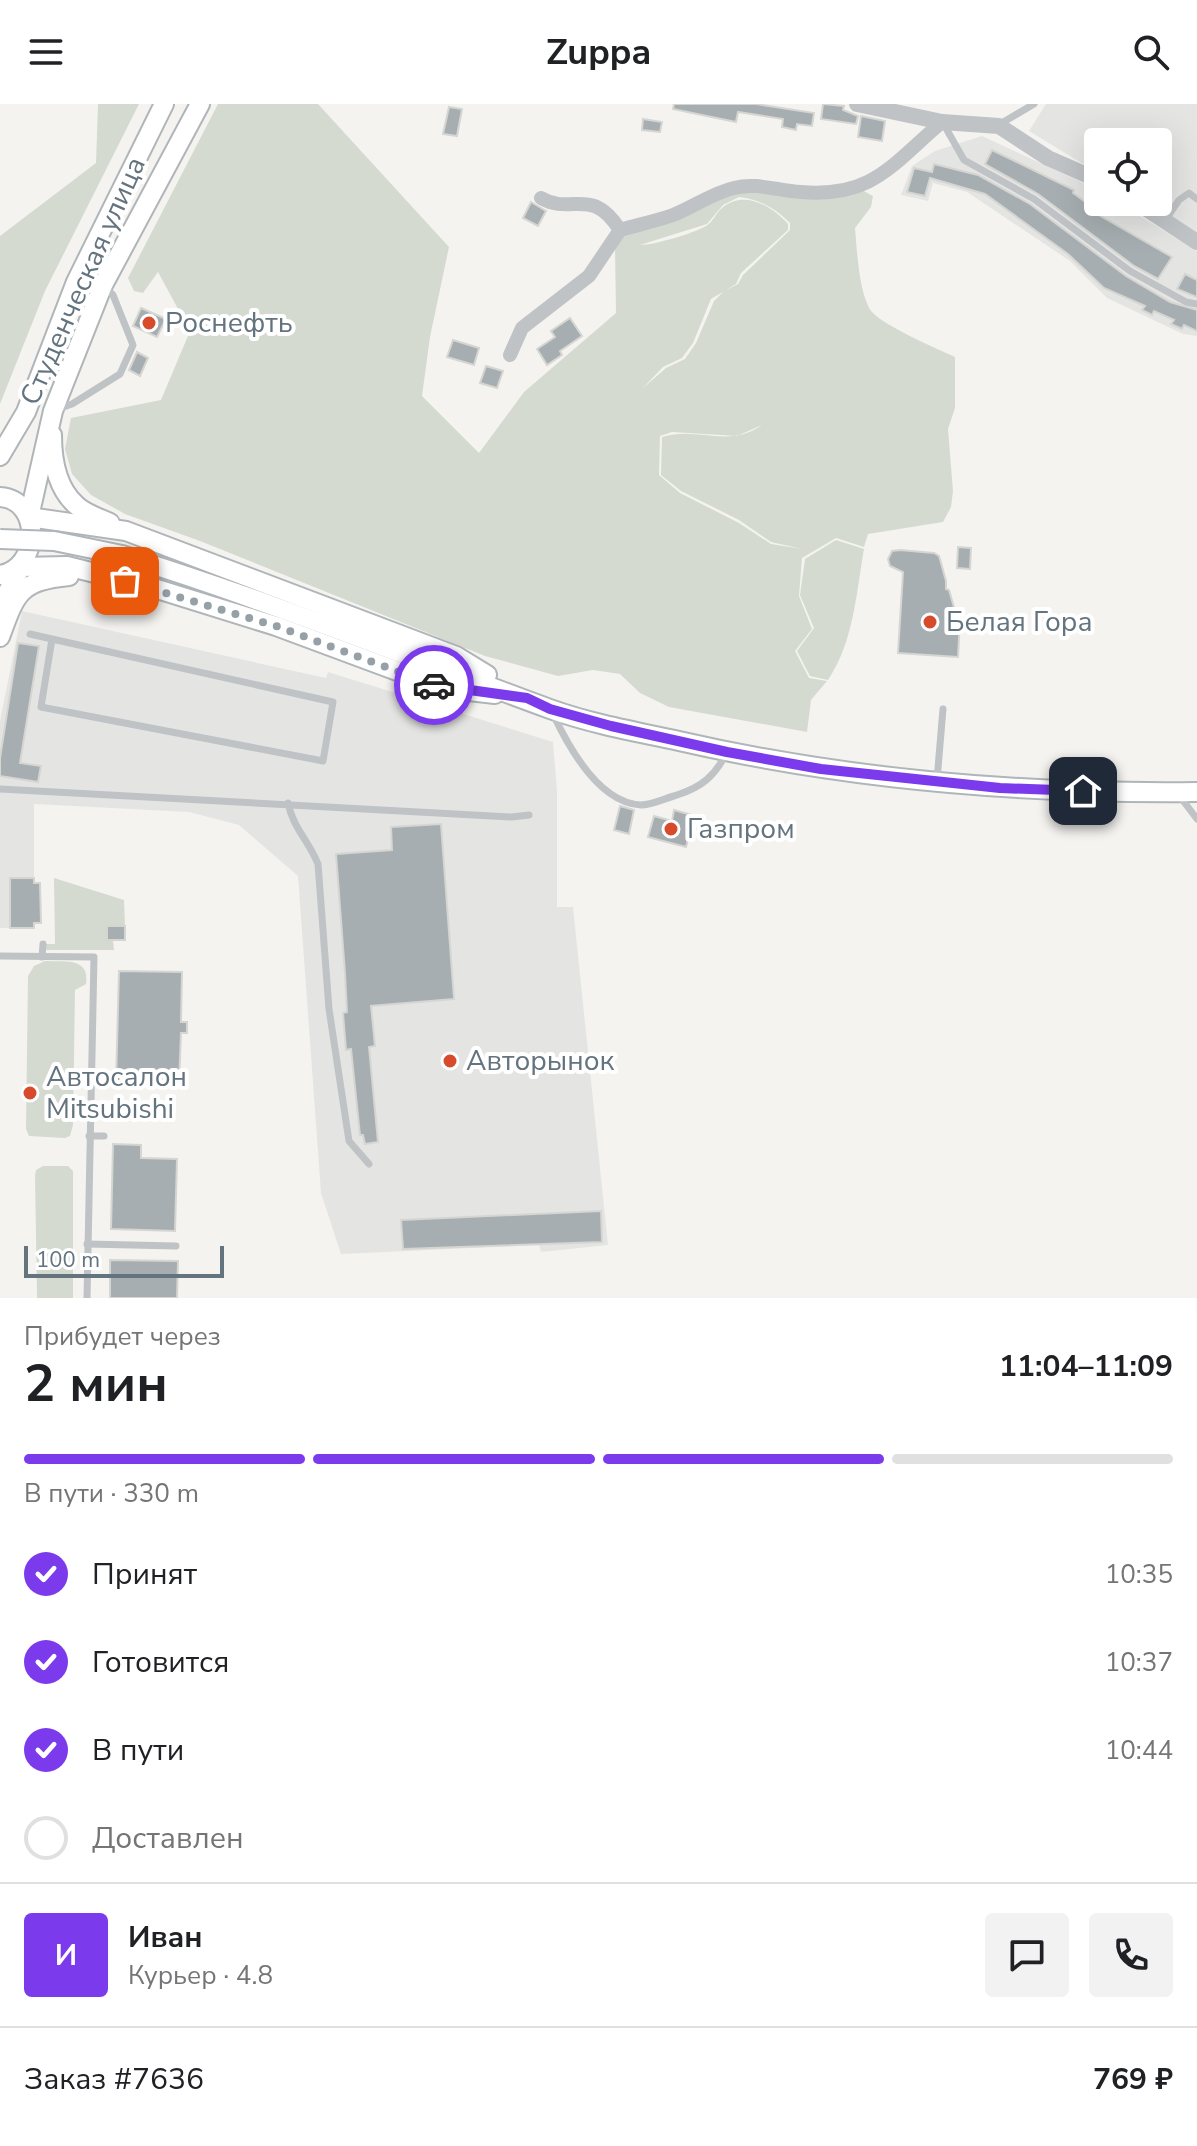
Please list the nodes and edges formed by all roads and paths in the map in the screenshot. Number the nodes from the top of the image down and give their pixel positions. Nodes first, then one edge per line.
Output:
1 (164, 104) edge
2 (200, 104) edge
3 (857, 104) edge
4 (1034, 104) edge
5 (942, 122) junction
6 (999, 126) junction
7 (1084, 174) edge
8 (541, 198) dead end
9 (1197, 199) edge
10 (1157, 216) edge
11 (1165, 221) junction
12 (620, 230) junction
13 (1197, 242) edge
14 (103, 285) junction
15 (1197, 304) edge
16 (510, 355) dead end
17 (53, 411) junction
18 (0, 456) edge
19 (0, 497) edge
20 (29, 517) junction
21 (126, 531) junction
22 (0, 539) edge
23 (21, 567) junction
24 (0, 575) edge
25 (154, 588) junction
26 (0, 618) edge
27 (30, 634) dead end
28 (0, 637) edge
29 (52, 639) junction
30 (527, 698) junction
31 (550, 709) junction
32 (943, 709) dead end
33 (727, 752) junction
34 (937, 782) junction
35 (0, 789) edge
36 (1177, 792) junction
37 (1197, 792) edge
38 (288, 803) junction
39 (529, 815) dead end
40 (1197, 819) edge
41 (43, 944) dead end
42 (0, 956) edge
43 (42, 957) junction
44 (90, 1112) junction
45 (105, 1113) dead end
46 (89, 1136) junction
47 (104, 1136) dead end
48 (369, 1164) dead end
49 (87, 1244) junction
50 (176, 1246) dead end
51 (87, 1298) edge

1 - 18 main road, Студенческая улица
2 - 14 main road, Студенческая улица
3 - 5 street
4 - 6 lane
5 - 6 street
5 - 12 street
5 - 15 lane
6 - 7 street
8 - 12 street
9 - 11 lane
10 - 11 street
11 - 13 street
12 - 16 street
14 - 17 main road, Студенческая улица
14 - 17 lane
17 - 20 main road, Студенческая улица
17 - 21 main road
19 - 20 main road
20 - 21 main road
20 - 23 main road, Студенческая улица
21 - 30 main road
22 - 30 main road, bridge
23 - 24 main road
23 - 25 main road
23 - 26 main road
25 - 28 main road
25 - 30 main road
27 - 29 lane
29 - 29 lane
30 - 31 main road
31 - 33 main road
31 - 33 lane
32 - 34 lane
33 - 34 main road
34 - 36 main road
35 - 38 lane
36 - 37 main road
36 - 40 lane
38 - 39 lane
38 - 48 lane
41 - 43 lane
42 - 43 lane
43 - 44 lane
44 - 45 lane
44 - 46 lane
46 - 47 lane
46 - 49 lane
49 - 50 lane
49 - 51 lane

